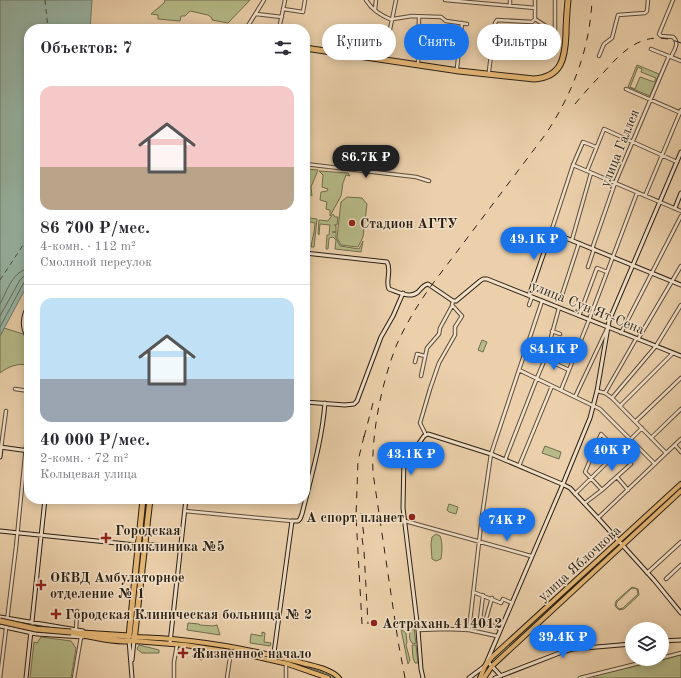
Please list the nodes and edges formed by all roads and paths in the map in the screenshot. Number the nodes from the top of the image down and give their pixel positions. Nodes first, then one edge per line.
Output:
1 (264, 0) edge
2 (285, 0) edge
3 (305, 0) edge
4 (366, 0) edge
5 (376, 0) edge
6 (396, 0) edge
7 (445, 0) edge
8 (510, 0) edge
9 (535, 0) edge
10 (555, 0) edge
11 (566, 0) edge
12 (648, 0) edge
13 (673, 0) edge
14 (468, 1) edge
15 (510, 5) junction
16 (535, 8) junction
17 (283, 9) junction
18 (375, 10) junction
19 (256, 14) junction
20 (418, 16) junction
21 (282, 17) junction
22 (535, 19) junction
23 (392, 20) junction
24 (462, 23) junction
25 (249, 24) edge
26 (280, 24) edge
27 (391, 24) edge
28 (467, 24) dead end
29 (310, 48) edge
30 (322, 49) edge
31 (651, 49) dead end
32 (599, 56) dead end
33 (670, 57) junction
34 (396, 60) edge
35 (681, 61) edge
36 (418, 63) junction
37 (457, 68) junction
38 (489, 71) junction
39 (626, 89) dead end
40 (650, 100) junction
41 (681, 112) edge
42 (632, 142) junction
43 (596, 147) junction
44 (681, 152) edge
45 (662, 155) junction
46 (677, 162) junction
47 (681, 163) edge
48 (310, 165) edge
49 (573, 165) junction
50 (587, 171) junction
51 (591, 173) junction
52 (429, 181) dead end
53 (615, 183) junction
54 (636, 193) junction
55 (681, 193) edge
56 (645, 196) junction
57 (660, 202) junction
58 (675, 208) junction
59 (681, 211) edge
60 (681, 216) edge
61 (551, 232) junction
62 (572, 240) junction
63 (579, 243) junction
64 (593, 249) junction
65 (310, 254) edge
66 (613, 257) junction
67 (634, 265) junction
68 (681, 266) edge
69 (588, 267) dead end
70 (607, 272) junction
71 (652, 273) junction
72 (672, 281) junction
73 (681, 285) edge
74 (403, 293) junction
75 (562, 295) dead end
76 (531, 296) junction
77 (453, 301) junction
78 (542, 301) junction
79 (452, 305) junction
80 (529, 305) dead end
81 (681, 305) edge
82 (559, 308) junction
83 (579, 316) junction
84 (589, 320) junction
85 (607, 328) junction
86 (552, 331) junction
87 (621, 333) junction
88 (560, 334) dead end
89 (637, 339) junction
90 (656, 346) junction
91 (673, 353) junction
92 (425, 356) junction
93 (681, 356) edge
94 (545, 359) junction
95 (415, 362) dead end
96 (519, 370) junction
97 (569, 370) junction
98 (421, 376) dead end
99 (536, 378) junction
100 (681, 378) edge
101 (552, 386) junction
102 (15, 389) dead end
103 (24, 390) edge
104 (561, 390) junction
105 (597, 391) junction
106 (605, 393) junction
107 (575, 397) junction
108 (612, 398) junction
109 (310, 402) edge
110 (325, 403) junction
111 (593, 406) junction
112 (620, 406) junction
113 (681, 409) edge
114 (6, 411) dead end
115 (636, 421) junction
116 (642, 428) junction
117 (426, 435) junction
118 (651, 438) junction
119 (630, 439) junction
120 (681, 439) edge
121 (675, 445) junction
122 (0, 448) edge
123 (24, 450) edge
124 (618, 451) junction
125 (681, 452) edge
126 (666, 453) junction
127 (491, 454) junction
128 (0, 457) edge
129 (505, 460) junction
130 (655, 464) junction
131 (518, 466) junction
132 (24, 475) edge
133 (617, 477) junction
134 (591, 478) junction
135 (310, 480) edge
136 (563, 484) junction
137 (681, 484) edge
138 (602, 490) junction
139 (628, 490) junction
140 (681, 491) edge
141 (575, 494) junction
142 (585, 503) junction
143 (44, 504) edge
144 (142, 504) edge
145 (150, 504) edge
146 (186, 504) edge
147 (304, 504) edge
148 (185, 511) junction
149 (598, 518) junction
150 (292, 521) junction
151 (404, 521) junction
152 (0, 531) edge
153 (17, 532) junction
154 (41, 534) junction
155 (479, 542) junction
156 (681, 542) edge
157 (621, 543) junction
158 (138, 544) junction
159 (146, 544) junction
160 (181, 547) junction
161 (531, 556) junction
162 (681, 565) edge
163 (647, 573) junction
164 (666, 579) dead end
165 (473, 592) junction
166 (483, 595) junction
167 (492, 598) junction
168 (512, 603) junction
169 (78, 611) dead end
170 (681, 613) edge
171 (131, 615) junction
172 (137, 615) junction
173 (0, 617) edge
174 (7, 618) junction
175 (0, 621) edge
176 (485, 622) junction
177 (32, 623) junction
178 (0, 626) edge
179 (6, 628) junction
180 (500, 629) junction
181 (418, 630) junction
182 (469, 630) junction
183 (73, 631) junction
184 (31, 632) junction
185 (91, 635) junction
186 (497, 636) junction
187 (81, 637) junction
188 (131, 639) junction
189 (681, 640) edge
190 (171, 641) junction
191 (669, 641) edge
192 (178, 644) junction
193 (625, 645) edge
194 (203, 648) junction
195 (231, 650) junction
196 (681, 653) edge
197 (669, 656) edge
198 (201, 658) dead end
199 (273, 658) junction
200 (287, 661) junction
201 (486, 664) junction
202 (492, 666) junction
203 (628, 666) edge
204 (501, 676) junction
205 (0, 678) edge
206 (26, 678) edge
207 (74, 678) edge
208 (132, 678) edge
209 (174, 678) edge
210 (227, 678) edge
211 (286, 678) edge
212 (328, 678) edge
213 (339, 678) edge
214 (423, 678) edge
215 (469, 678) edge
216 (480, 678) edge
217 (484, 678) edge
218 (496, 678) edge
219 (580, 678) edge

1 - 19 street
2 - 17 street
3 - 17 street
4 - 18 street
5 - 18 street
6 - 23 street
7 - 14 street
8 - 15 street
9 - 16 street
10 - 22 street
11 - 36 highway
11 - 38 highway
12 - 32 street
13 - 33 street, улица Галлея
14 - 15 street
15 - 16 street
16 - 22 street
17 - 21 street
18 - 23 street
19 - 21 street
19 - 25 street
20 - 23 street
20 - 24 street
20 - 36 street
21 - 26 street
22 - 38 street
23 - 27 street
24 - 28 street
24 - 37 street
29 - 30 highway
31 - 33 street
33 - 35 street
33 - 40 street, улица Галлея
34 - 36 highway
36 - 37 highway
37 - 38 highway
39 - 40 street
40 - 41 street
40 - 42 street, улица Галлея
41 - 45 street
42 - 43 street
42 - 45 street
42 - 53 street, улица Галлея
43 - 49 street
43 - 50 street
44 - 46 street
45 - 46 street
45 - 56 street
46 - 47 street
46 - 57 street
48 - 52 street
49 - 50 street
49 - 61 street
50 - 51 street
51 - 53 street
51 - 62 street
53 - 54 street
53 - 64 street, улица Галлея
54 - 56 street
54 - 66 street
55 - 58 street
56 - 57 street
57 - 58 street
57 - 67 street
58 - 59 street
60 - 71 street
61 - 62 street
61 - 76 street
62 - 63 street
63 - 64 street
63 - 75 street
64 - 66 street
64 - 69 street, улица Галлея
65 - 74 street
66 - 67 street
66 - 70 street
67 - 71 street
67 - 85 street
68 - 72 street
70 - 83 street
70 - 84 street
71 - 72 street
71 - 87 street
72 - 73 street
72 - 89 street
74 - 77 street
74 - 110 street
76 - 77 street, улица Сун Ят-Сена
76 - 78 street, улица Сун Ят-Сена
76 - 80 street
77 - 79 street
78 - 82 street, улица Сун Ят-Сена
78 - 96 street
79 - 92 street
79 - 117 street
81 - 90 street
82 - 83 street, улица Сун Ят-Сена
82 - 86 street
83 - 84 street, улица Сун Ят-Сена
84 - 85 street, улица Сун Ят-Сена
84 - 97 street
85 - 87 street, улица Сун Ят-Сена
85 - 105 street
85 - 107 street
86 - 88 street
86 - 94 street
87 - 89 street, улица Сун Ят-Сена
89 - 90 street, улица Сун Ят-Сена
89 - 106 street
90 - 91 street, улица Сун Ят-Сена
90 - 108 street
91 - 93 street, улица Сун Ят-Сена
91 - 112 street
92 - 95 street
92 - 98 street
94 - 97 street
94 - 99 street
96 - 99 street
96 - 127 street
97 - 104 street
99 - 101 street
99 - 129 street
100 - 115 street
101 - 104 street
101 - 131 street
102 - 103 street
104 - 107 street
105 - 106 street
105 - 111 street
106 - 108 street
107 - 111 street
108 - 112 street
109 - 110 street
110 - 135 street
111 - 119 street
111 - 136 street
112 - 115 street
113 - 118 street
114 - 122 street
115 - 116 street
116 - 118 street
116 - 119 street
117 - 127 street
117 - 151 street
118 - 126 street
119 - 124 street
119 - 130 street
120 - 121 street
121 - 125 street
121 - 126 street
122 - 123 street
122 - 128 street
124 - 133 street
124 - 134 street
124 - 134 street
126 - 130 street
127 - 129 street
127 - 155 street
129 - 131 street
130 - 139 street
131 - 136 street
132 - 153 street
133 - 138 street
133 - 139 street
134 - 138 street
134 - 141 street
136 - 141 street
136 - 161 street
137 - 157 main road, улица Яблочкова
138 - 142 street
139 - 149 street
140 - 157 main road, улица Яблочкова
141 - 142 street
142 - 149 street
143 - 154 street
144 - 158 highway
145 - 159 highway
146 - 148 street
147 - 150 street
148 - 150 street
148 - 160 street
149 - 157 street
150 - 199 street
151 - 155 street
151 - 181 street
152 - 153 street
153 - 154 street
153 - 174 street
154 - 158 street
154 - 177 street
155 - 161 street
155 - 165 street
156 - 163 street
157 - 163 street
157 - 201 main road, улица Яблочкова
157 - 202 main road, улица Яблочкова
158 - 159 street
158 - 171 highway
159 - 160 street
159 - 172 highway
160 - 190 street
161 - 168 street
162 - 164 street
163 - 170 street
165 - 166 street
165 - 182 street
166 - 167 street
166 - 176 street
167 - 168 street
167 - 176 street
168 - 180 street
169 - 183 street
171 - 172 highway
171 - 188 highway
172 - 188 highway
173 - 174 street
174 - 177 street
174 - 179 street
175 - 183 highway, bridge
176 - 180 street
177 - 183 street
177 - 184 street
178 - 179 street
179 - 184 street
179 - 205 street
180 - 186 street
181 - 182 street
181 - 214 street
182 - 186 street
183 - 185 highway
184 - 187 street
184 - 206 street
185 - 187 street
185 - 188 highway
186 - 201 street
187 - 207 street
188 - 190 main road
188 - 208 street
189 - 191 street
190 - 192 main road
190 - 195 main road
192 - 194 main road
192 - 209 street
193 - 204 street
194 - 195 main road
194 - 198 street
195 - 199 main road
195 - 210 street
196 - 197 street
199 - 200 main road
200 - 211 street
200 - 212 main road
200 - 213 main road
201 - 202 street
201 - 215 street
201 - 216 main road, улица Яблочкова
202 - 204 street
202 - 217 main road, улица Яблочкова
203 - 219 street
204 - 218 street

